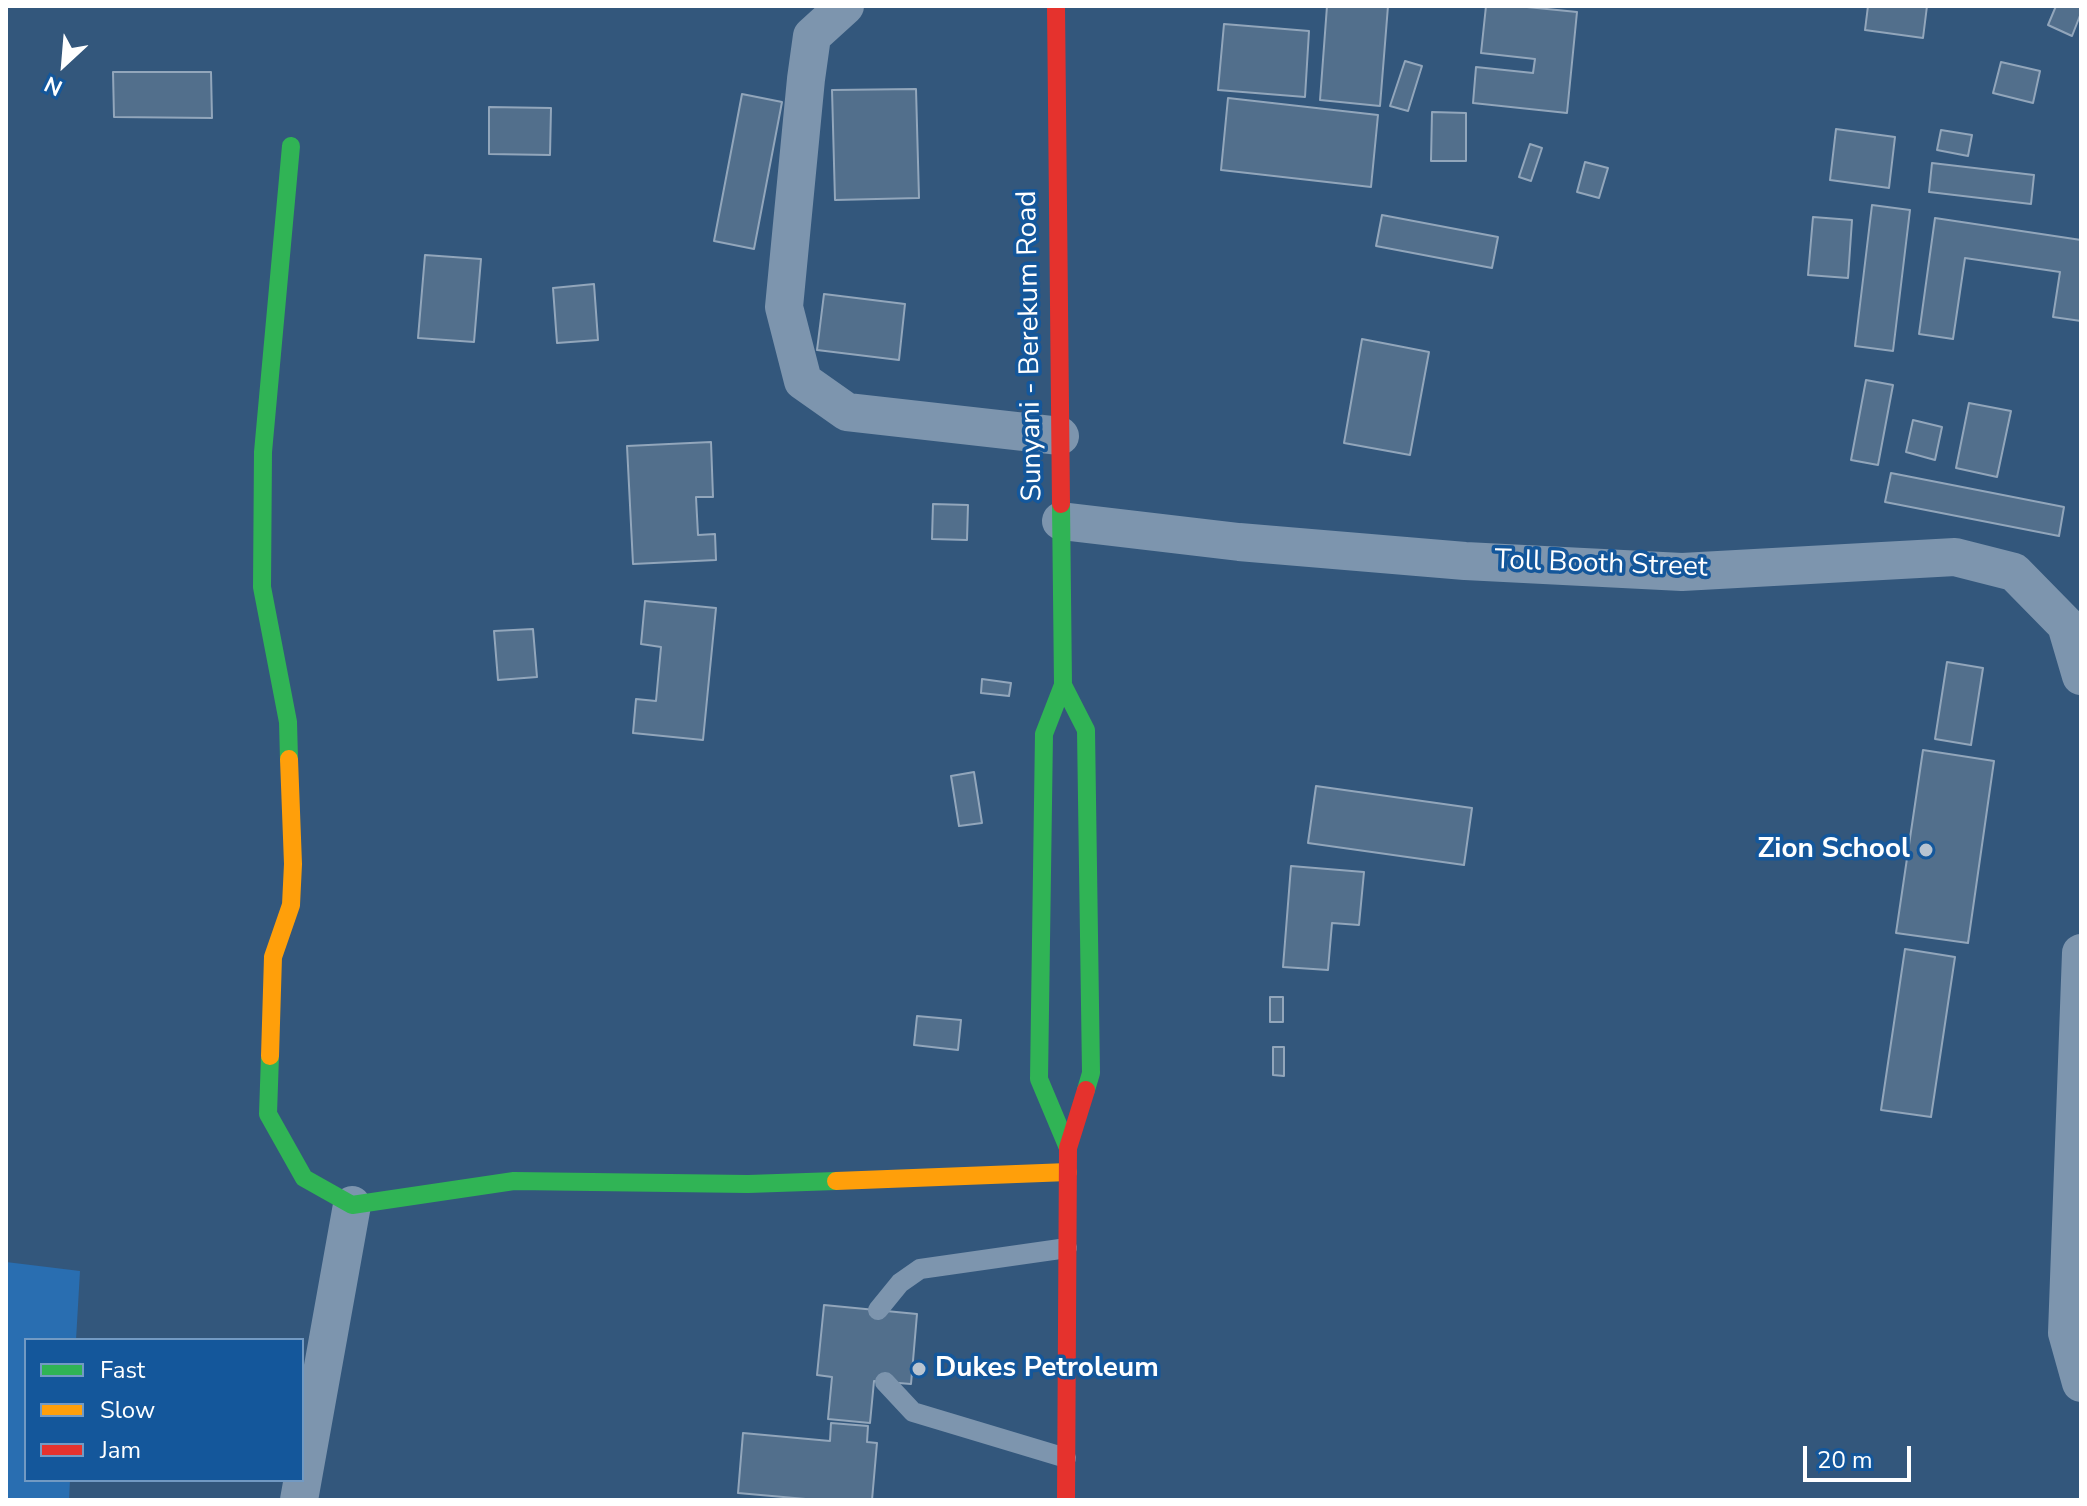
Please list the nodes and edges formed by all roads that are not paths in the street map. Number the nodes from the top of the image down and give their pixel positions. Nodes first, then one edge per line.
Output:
1 (845, 6) edge
2 (1056, 6) edge
3 (291, 146) dead end
4 (1060, 436) junction
5 (1061, 521) junction
6 (2081, 676) edge
7 (1063, 685) junction
8 (2081, 953) edge
9 (1068, 1148) junction
10 (1068, 1172) junction
11 (352, 1205) junction
12 (1067, 1248) junction
13 (878, 1310) dead end
14 (885, 1382) dead end
15 (2081, 1383) edge
16 (1066, 1458) junction
17 (304, 1472) edge
18 (1066, 1500) edge

1 - 4 street
2 - 4 main road, Sunyani - Berekum Road
3 - 11 main road
4 - 5 main road, Sunyani - Berekum Road
5 - 6 street, Toll Booth Street
5 - 7 main road, Sunyani - Berekum Road
7 - 9 main road, Sunyani - Berekum Road
7 - 9 main road, Sunyani - Berekum Road
8 - 15 street
9 - 10 main road, Sunyani - Berekum Road
10 - 11 main road
10 - 12 main road, Sunyani - Berekum Road
11 - 17 street
12 - 13 lane
12 - 16 main road, Sunyani - Berekum Road
14 - 16 lane
16 - 18 main road, Sunyani - Berekum Road

